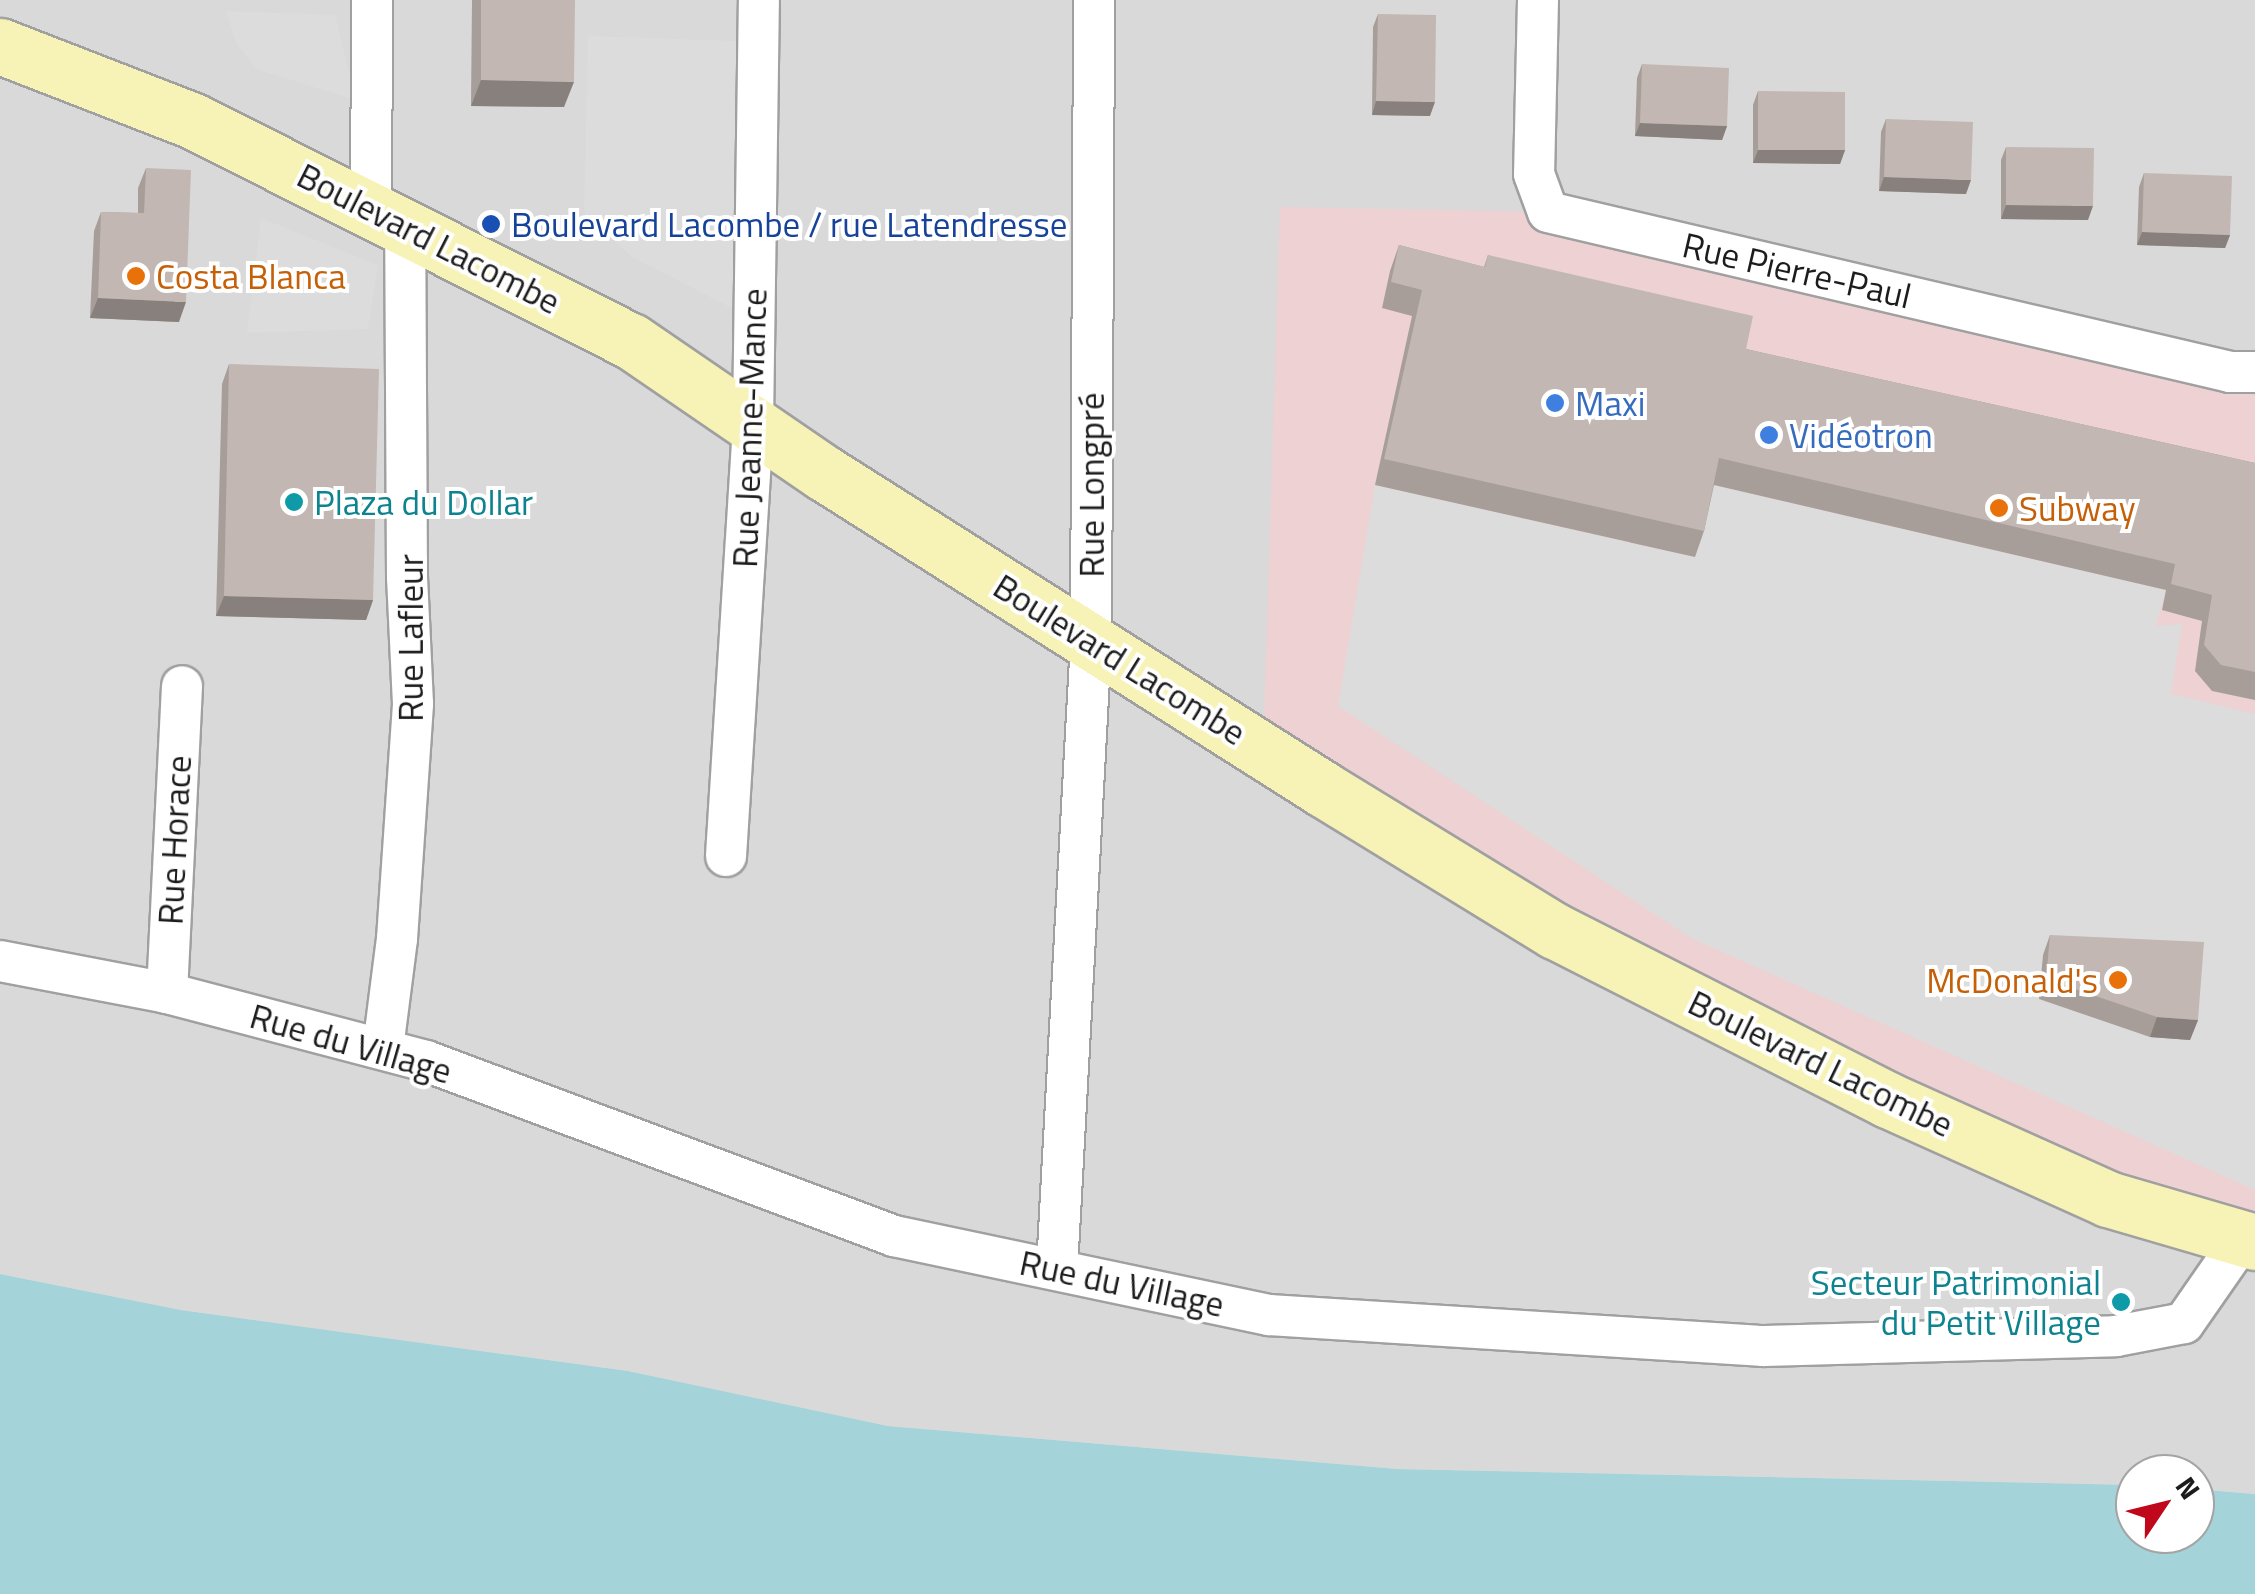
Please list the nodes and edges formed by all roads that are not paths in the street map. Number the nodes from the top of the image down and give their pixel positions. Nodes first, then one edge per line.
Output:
1 (372, 0) edge
2 (759, 0) edge
3 (1094, 0) edge
4 (1538, 0) edge
5 (0, 46) edge
6 (388, 217) junction
7 (2255, 372) edge
8 (752, 423) junction
9 (1091, 641) junction
10 (182, 686) dead end
11 (726, 856) dead end
12 (0, 961) edge
13 (167, 994) junction
14 (383, 1048) junction
15 (2249, 1240) edge
16 (1057, 1268) junction

1 - 6 street, Rue Lafleur
2 - 8 street, Rue Jeanne-Mance
3 - 9 street, Rue Longpré
4 - 7 street, Rue Pierre-Paul
5 - 6 main road, Boulevard Lacombe
6 - 8 main road, Boulevard Lacombe
6 - 14 street, Rue Lafleur
8 - 9 main road, Boulevard Lacombe
8 - 11 street, Rue Jeanne-Mance
9 - 15 main road, Boulevard Lacombe
9 - 16 street, Rue Longpré
10 - 13 street, Rue Horace
12 - 13 street, Rue du Village
13 - 14 street, Rue du Village
14 - 16 street, Rue du Village
15 - 16 street, Rue du Village

